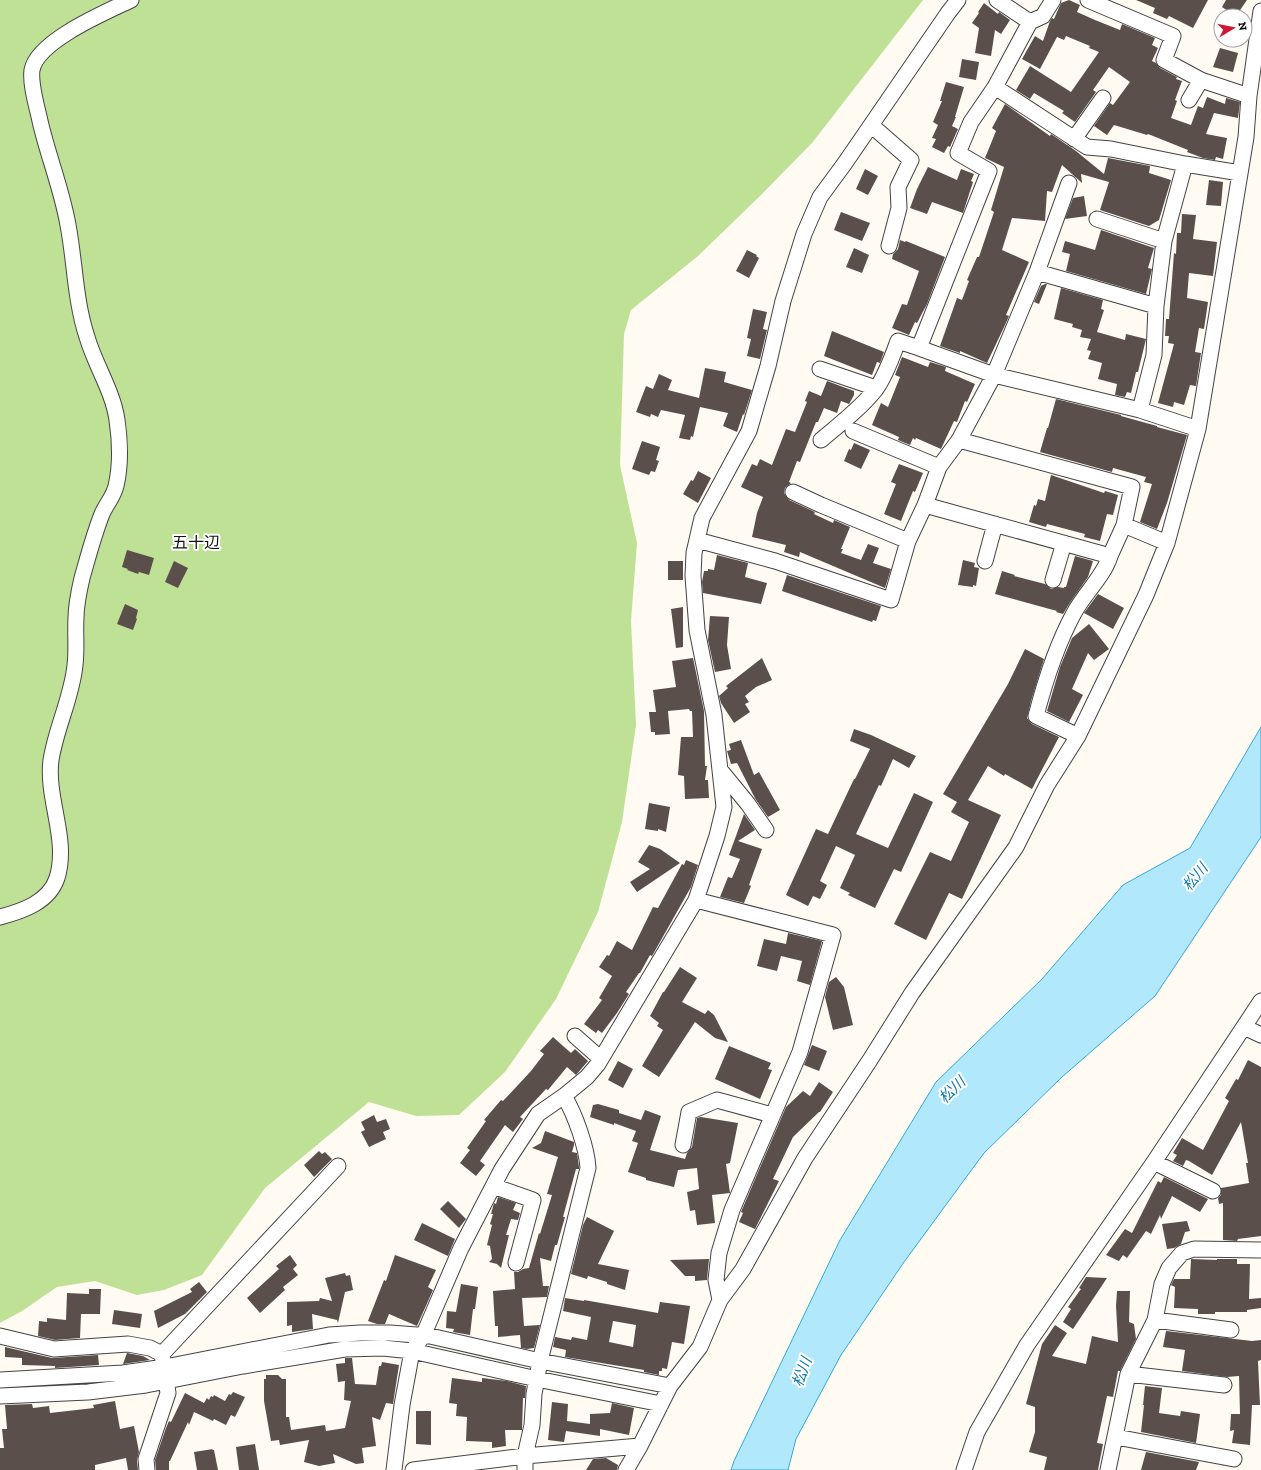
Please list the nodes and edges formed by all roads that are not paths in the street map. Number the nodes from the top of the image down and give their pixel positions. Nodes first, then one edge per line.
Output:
1 (131, 0) edge
2 (958, 0) edge
3 (997, 0) edge
4 (1053, 0) edge
5 (1088, 0) edge
6 (1261, 11) edge
7 (1030, 22) junction
8 (1201, 80) junction
9 (995, 87) junction
10 (1249, 96) junction
11 (1103, 98) dead end
12 (1189, 100) dead end
13 (871, 125) junction
14 (1074, 138) junction
15 (1185, 164) junction
16 (1240, 173) junction
17 (1069, 183) dead end
18 (1097, 219) dead end
19 (1164, 241) junction
20 (889, 246) dead end
21 (1037, 272) junction
22 (1156, 306) junction
23 (919, 348) junction
24 (820, 369) dead end
25 (994, 375) junction
26 (876, 388) junction
27 (1140, 410) junction
28 (1198, 429) junction
29 (853, 431) dead end
30 (821, 440) dead end
31 (959, 440) junction
32 (939, 467) junction
33 (793, 492) dead end
34 (925, 505) junction
35 (995, 524) junction
36 (1124, 525) junction
37 (697, 540) junction
38 (908, 541) junction
39 (1064, 543) junction
40 (1167, 543) junction
41 (1110, 556) junction
42 (985, 561) dead end
43 (1053, 580) dead end
44 (1078, 736) junction
45 (721, 771) junction
46 (766, 830) dead end
47 (696, 900) junction
48 (0, 917) edge
49 (1261, 1001) edge
50 (1244, 1027) junction
51 (1261, 1035) edge
52 (575, 1036) dead end
53 (601, 1059) junction
54 (564, 1096) junction
55 (772, 1115) junction
56 (683, 1145) dead end
57 (1154, 1162) junction
58 (338, 1166) dead end
59 (493, 1186) junction
60 (1212, 1192) dead end
61 (1261, 1250) edge
62 (516, 1263) dead end
63 (720, 1300) junction
64 (1155, 1320) junction
65 (1231, 1330) dead end
66 (0, 1336) edge
67 (422, 1336) junction
68 (412, 1351) junction
69 (540, 1361) junction
70 (164, 1367) junction
71 (1128, 1374) junction
72 (537, 1379) junction
73 (0, 1380) edge
74 (1224, 1385) dead end
75 (670, 1386) junction
76 (0, 1396) edge
77 (661, 1404) junction
78 (1116, 1437) junction
79 (640, 1446) junction
80 (1234, 1459) dead end
81 (525, 1463) edge
82 (147, 1470) edge
83 (394, 1470) edge
84 (413, 1470) edge
85 (626, 1470) edge
86 (964, 1470) edge
87 (1108, 1470) edge

1 - 48 street
2 - 13 street
3 - 7 street
4 - 7 street
5 - 8 street
6 - 10 street
7 - 9 street
8 - 10 street
8 - 12 street
9 - 14 street
9 - 23 street
10 - 16 street
11 - 14 street
13 - 20 street
13 - 37 street
14 - 15 street
15 - 16 street
15 - 19 street
16 - 28 street
17 - 21 street
18 - 19 street
19 - 22 street
21 - 22 street
21 - 25 street
22 - 27 street
23 - 25 street
23 - 26 street
24 - 26 street
25 - 27 street
25 - 31 street
26 - 30 street
27 - 28 street
28 - 40 street
29 - 32 street
31 - 32 street
31 - 36 street
32 - 34 street
33 - 38 street
34 - 35 street
34 - 38 street
35 - 39 street
35 - 42 street
36 - 40 street
36 - 41 street
37 - 38 street
37 - 45 street
39 - 41 street
39 - 43 street
40 - 44 street
41 - 44 street
44 - 63 street
45 - 46 street
45 - 47 street
47 - 53 street
47 - 55 street
49 - 50 street
50 - 51 street
50 - 57 street
52 - 53 street
53 - 54 street
54 - 59 street
54 - 69 street
55 - 56 street
55 - 63 street
57 - 60 street
57 - 86 street
58 - 70 street
59 - 62 street
59 - 67 street
61 - 64 street
63 - 75 street
64 - 65 street
64 - 71 street
66 - 70 street
67 - 68 street
67 - 69 street
67 - 70 street
68 - 70 street
68 - 72 street
68 - 83 street
69 - 72 street
69 - 75 street
70 - 73 street
70 - 76 street
70 - 82 street
71 - 74 street
71 - 78 street
72 - 77 street
72 - 81 street
75 - 77 street
77 - 79 street
78 - 80 street
78 - 87 street
79 - 81 street
79 - 85 street
81 - 84 street

